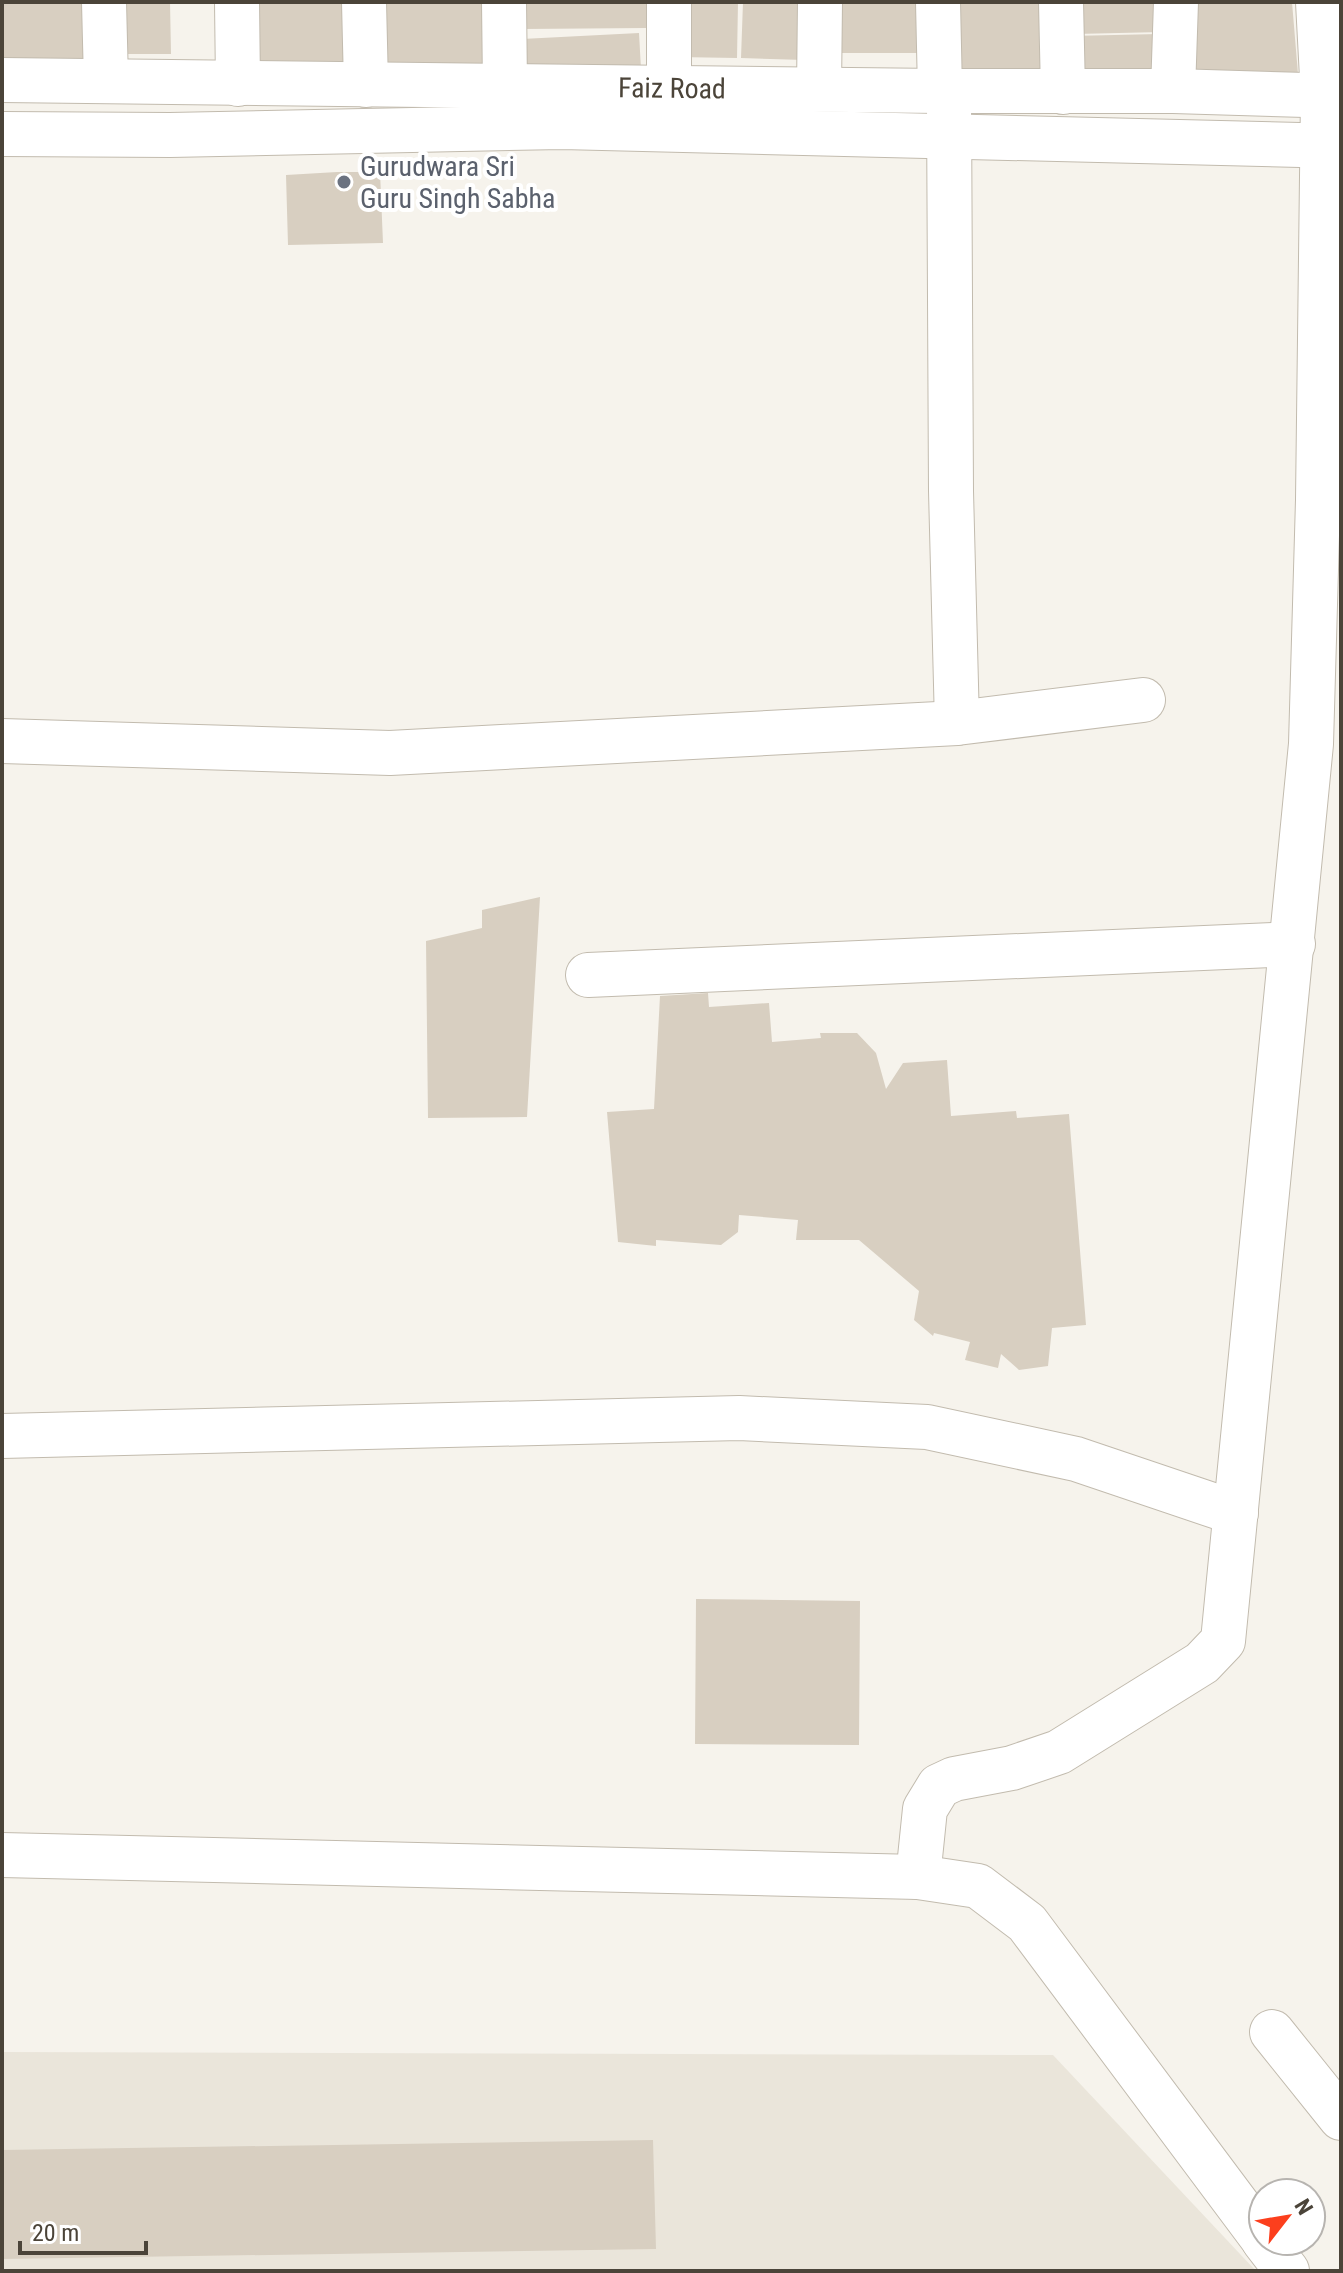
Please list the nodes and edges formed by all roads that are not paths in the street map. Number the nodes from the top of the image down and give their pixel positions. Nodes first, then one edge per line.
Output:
1 (104, 2) edge
2 (237, 2) edge
3 (364, 2) edge
4 (504, 2) edge
5 (669, 2) edge
6 (820, 2) edge
7 (938, 2) edge
8 (1061, 2) edge
9 (1176, 2) edge
10 (1318, 2) edge
11 (2, 80) edge
12 (106, 81) junction
13 (238, 84) junction
14 (366, 85) junction
15 (505, 85) junction
16 (669, 88) junction
17 (819, 89) junction
18 (944, 91) junction
19 (1173, 91) junction
20 (1063, 92) junction
21 (1332, 96) edge
22 (2, 134) edge
23 (950, 135) junction
24 (1331, 146) edge
25 (1143, 700) dead end
26 (957, 723) junction
27 (2, 741) edge
28 (1293, 944) junction
29 (588, 975) dead end
30 (2, 1436) edge
31 (1236, 1513) junction
32 (2, 1855) edge
33 (918, 1877) junction
34 (1272, 2032) dead end
35 (1341, 2118) edge
36 (1247, 2217) edge

1 - 12 street
2 - 13 street
3 - 14 street
4 - 15 street
5 - 16 street
6 - 17 street
7 - 18 street
8 - 20 street
9 - 19 street
10 - 21 street
11 - 12 street, Faiz Road
12 - 13 street, Faiz Road
13 - 14 street, Faiz Road
14 - 15 street, Faiz Road
15 - 16 street, Faiz Road
16 - 17 street, Faiz Road
17 - 18 street, Faiz Road
18 - 20 street, Faiz Road
18 - 23 street
19 - 20 street, Faiz Road
19 - 21 street, Faiz Road
21 - 24 street
22 - 23 street
23 - 24 street
23 - 26 street
24 - 28 street
25 - 26 street
26 - 27 street
28 - 29 street
28 - 31 street
30 - 31 street
31 - 33 street
32 - 33 street
33 - 36 street
34 - 35 street

